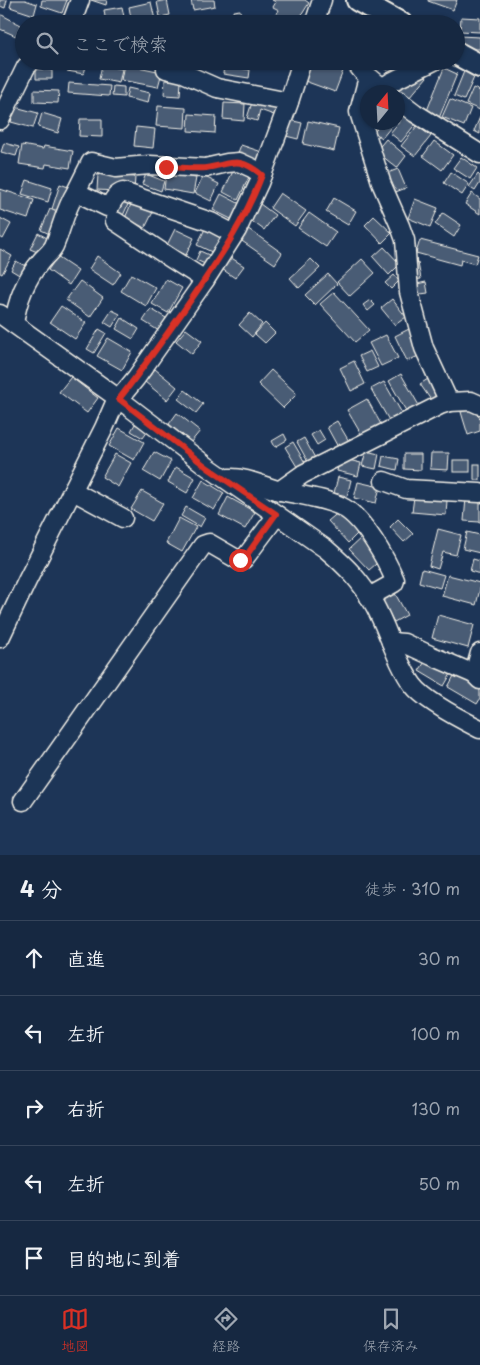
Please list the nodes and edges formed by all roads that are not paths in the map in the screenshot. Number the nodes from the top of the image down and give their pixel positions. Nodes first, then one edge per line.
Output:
1 (80, 0) edge
2 (322, 0) edge
3 (358, 0) edge
4 (74, 15) edge
5 (317, 15) edge
6 (385, 15) edge
7 (465, 58) edge
8 (480, 66) edge
9 (25, 70) edge
10 (170, 70) edge
11 (299, 70) edge
12 (363, 70) edge
13 (416, 70) edge
14 (379, 85) edge
15 (383, 85) edge
16 (289, 102) junction
17 (405, 105) edge
18 (0, 120) edge
19 (365, 130) edge
20 (480, 154) edge
21 (262, 175) junction
22 (76, 192) junction
23 (115, 221) dead end
24 (234, 234) junction
25 (205, 280) junction
26 (7, 319) edge
27 (119, 399) junction
28 (449, 402) junction
29 (480, 405) edge
30 (223, 478) junction
31 (384, 481) dead end
32 (73, 491) junction
33 (279, 491) junction
34 (480, 493) edge
35 (276, 514) junction
36 (123, 518) dead end
37 (369, 597) junction
38 (0, 638) edge
39 (391, 642) junction
40 (480, 653) edge
41 (477, 677) edge
42 (480, 729) edge
43 (23, 801) dead end

1 - 4 street
2 - 5 street
3 - 6 main road
7 - 8 main road
9 - 18 street
10 - 16 street
11 - 16 street
12 - 14 street
13 - 15 street
16 - 21 street
17 - 20 street
19 - 28 street
21 - 22 street
21 - 24 street
22 - 24 street
22 - 26 street
23 - 25 street
24 - 25 street
25 - 27 street
26 - 27 street
27 - 30 street
27 - 32 street
28 - 29 street
28 - 33 street
30 - 33 street
30 - 35 street
31 - 34 street
32 - 36 street
32 - 38 street
33 - 37 street
35 - 37 street
35 - 43 street
37 - 39 street
39 - 41 street
39 - 42 street
40 - 41 street

